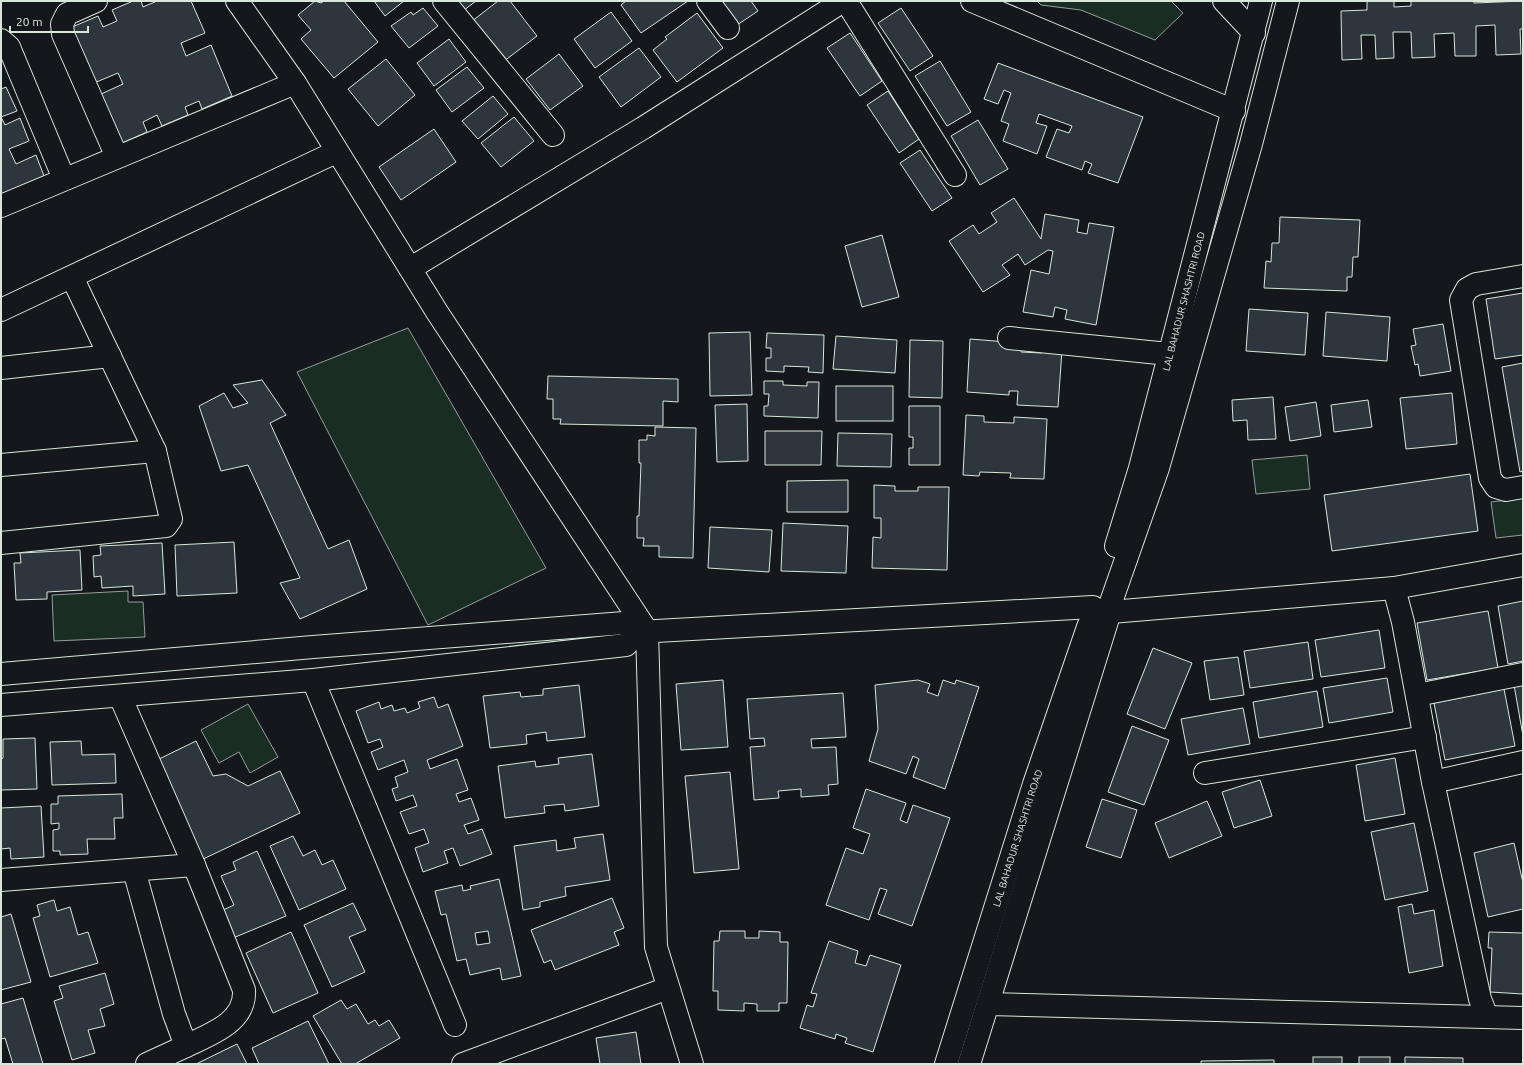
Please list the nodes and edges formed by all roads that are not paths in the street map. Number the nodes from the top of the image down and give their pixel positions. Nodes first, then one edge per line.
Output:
1 (96, 1) edge
2 (444, 1) edge
3 (708, 1) edge
4 (845, 1) edge
5 (972, 1) edge
6 (1224, 1) edge
7 (1261, 1) edge
8 (1288, 1) edge
9 (239, 2) edge
10 (728, 28) dead end
11 (1254, 32) junction
12 (1, 40) edge
13 (295, 83) junction
14 (1234, 111) junction
15 (553, 136) dead end
16 (336, 152) junction
17 (117, 157) junction
18 (955, 175) dead end
19 (64, 179) junction
20 (1, 206) edge
21 (411, 268) junction
22 (1523, 276) edge
23 (72, 277) junction
24 (1, 310) edge
25 (1009, 338) dead end
26 (1169, 354) junction
27 (110, 356) junction
28 (1, 368) edge
29 (155, 451) junction
30 (1, 465) edge
31 (1523, 487) edge
32 (1, 543) edge
33 (1523, 565) edge
34 (1394, 588) junction
35 (1103, 609) junction
36 (642, 632) junction
37 (1, 674) edge
38 (1523, 674) edge
39 (313, 680) junction
40 (1417, 695) junction
41 (120, 696) junction
42 (1, 705) edge
43 (1425, 737) junction
44 (1523, 762) edge
45 (1205, 774) dead end
46 (1433, 782) junction
47 (194, 865) junction
48 (134, 870) junction
49 (1, 880) edge
50 (668, 988) junction
51 (988, 1004) junction
52 (1487, 1017) junction
53 (1523, 1018) edge
54 (455, 1025) dead end
55 (186, 1046) junction
56 (147, 1064) edge
57 (463, 1064) edge
58 (692, 1064) edge
59 (946, 1064) edge
60 (969, 1064) edge

1 - 17 street
2 - 15 street
3 - 10 street
4 - 18 street
4 - 21 street
5 - 14 street
6 - 11 street
7 - 11 street, LAL BAHADUR SHASHTRI ROAD
8 - 35 street
9 - 13 street
11 - 14 street, LAL BAHADUR SHASHTRI ROAD
12 - 19 street
13 - 16 street
13 - 17 street
14 - 26 street, LAL BAHADUR SHASHTRI ROAD
16 - 21 street
16 - 23 street
17 - 19 street
19 - 20 street
21 - 36 street
22 - 31 street
23 - 24 street
23 - 27 street
25 - 26 street
26 - 35 street, LAL BAHADUR SHASHTRI ROAD
27 - 28 street
27 - 29 street
29 - 30 street
29 - 32 street
33 - 34 street
34 - 35 street
34 - 40 street
35 - 36 street
35 - 51 street
35 - 59 street, LAL BAHADUR SHASHTRI ROAD
36 - 37 street
36 - 39 street
36 - 50 street
38 - 40 street
39 - 41 street
39 - 54 street
40 - 43 street
41 - 42 street
41 - 47 street
43 - 45 street
43 - 46 street
44 - 46 street
46 - 52 street
47 - 48 street
47 - 55 street
48 - 49 street
48 - 55 street
50 - 57 street
50 - 58 street
51 - 52 street
51 - 60 street
52 - 53 street
55 - 56 street

